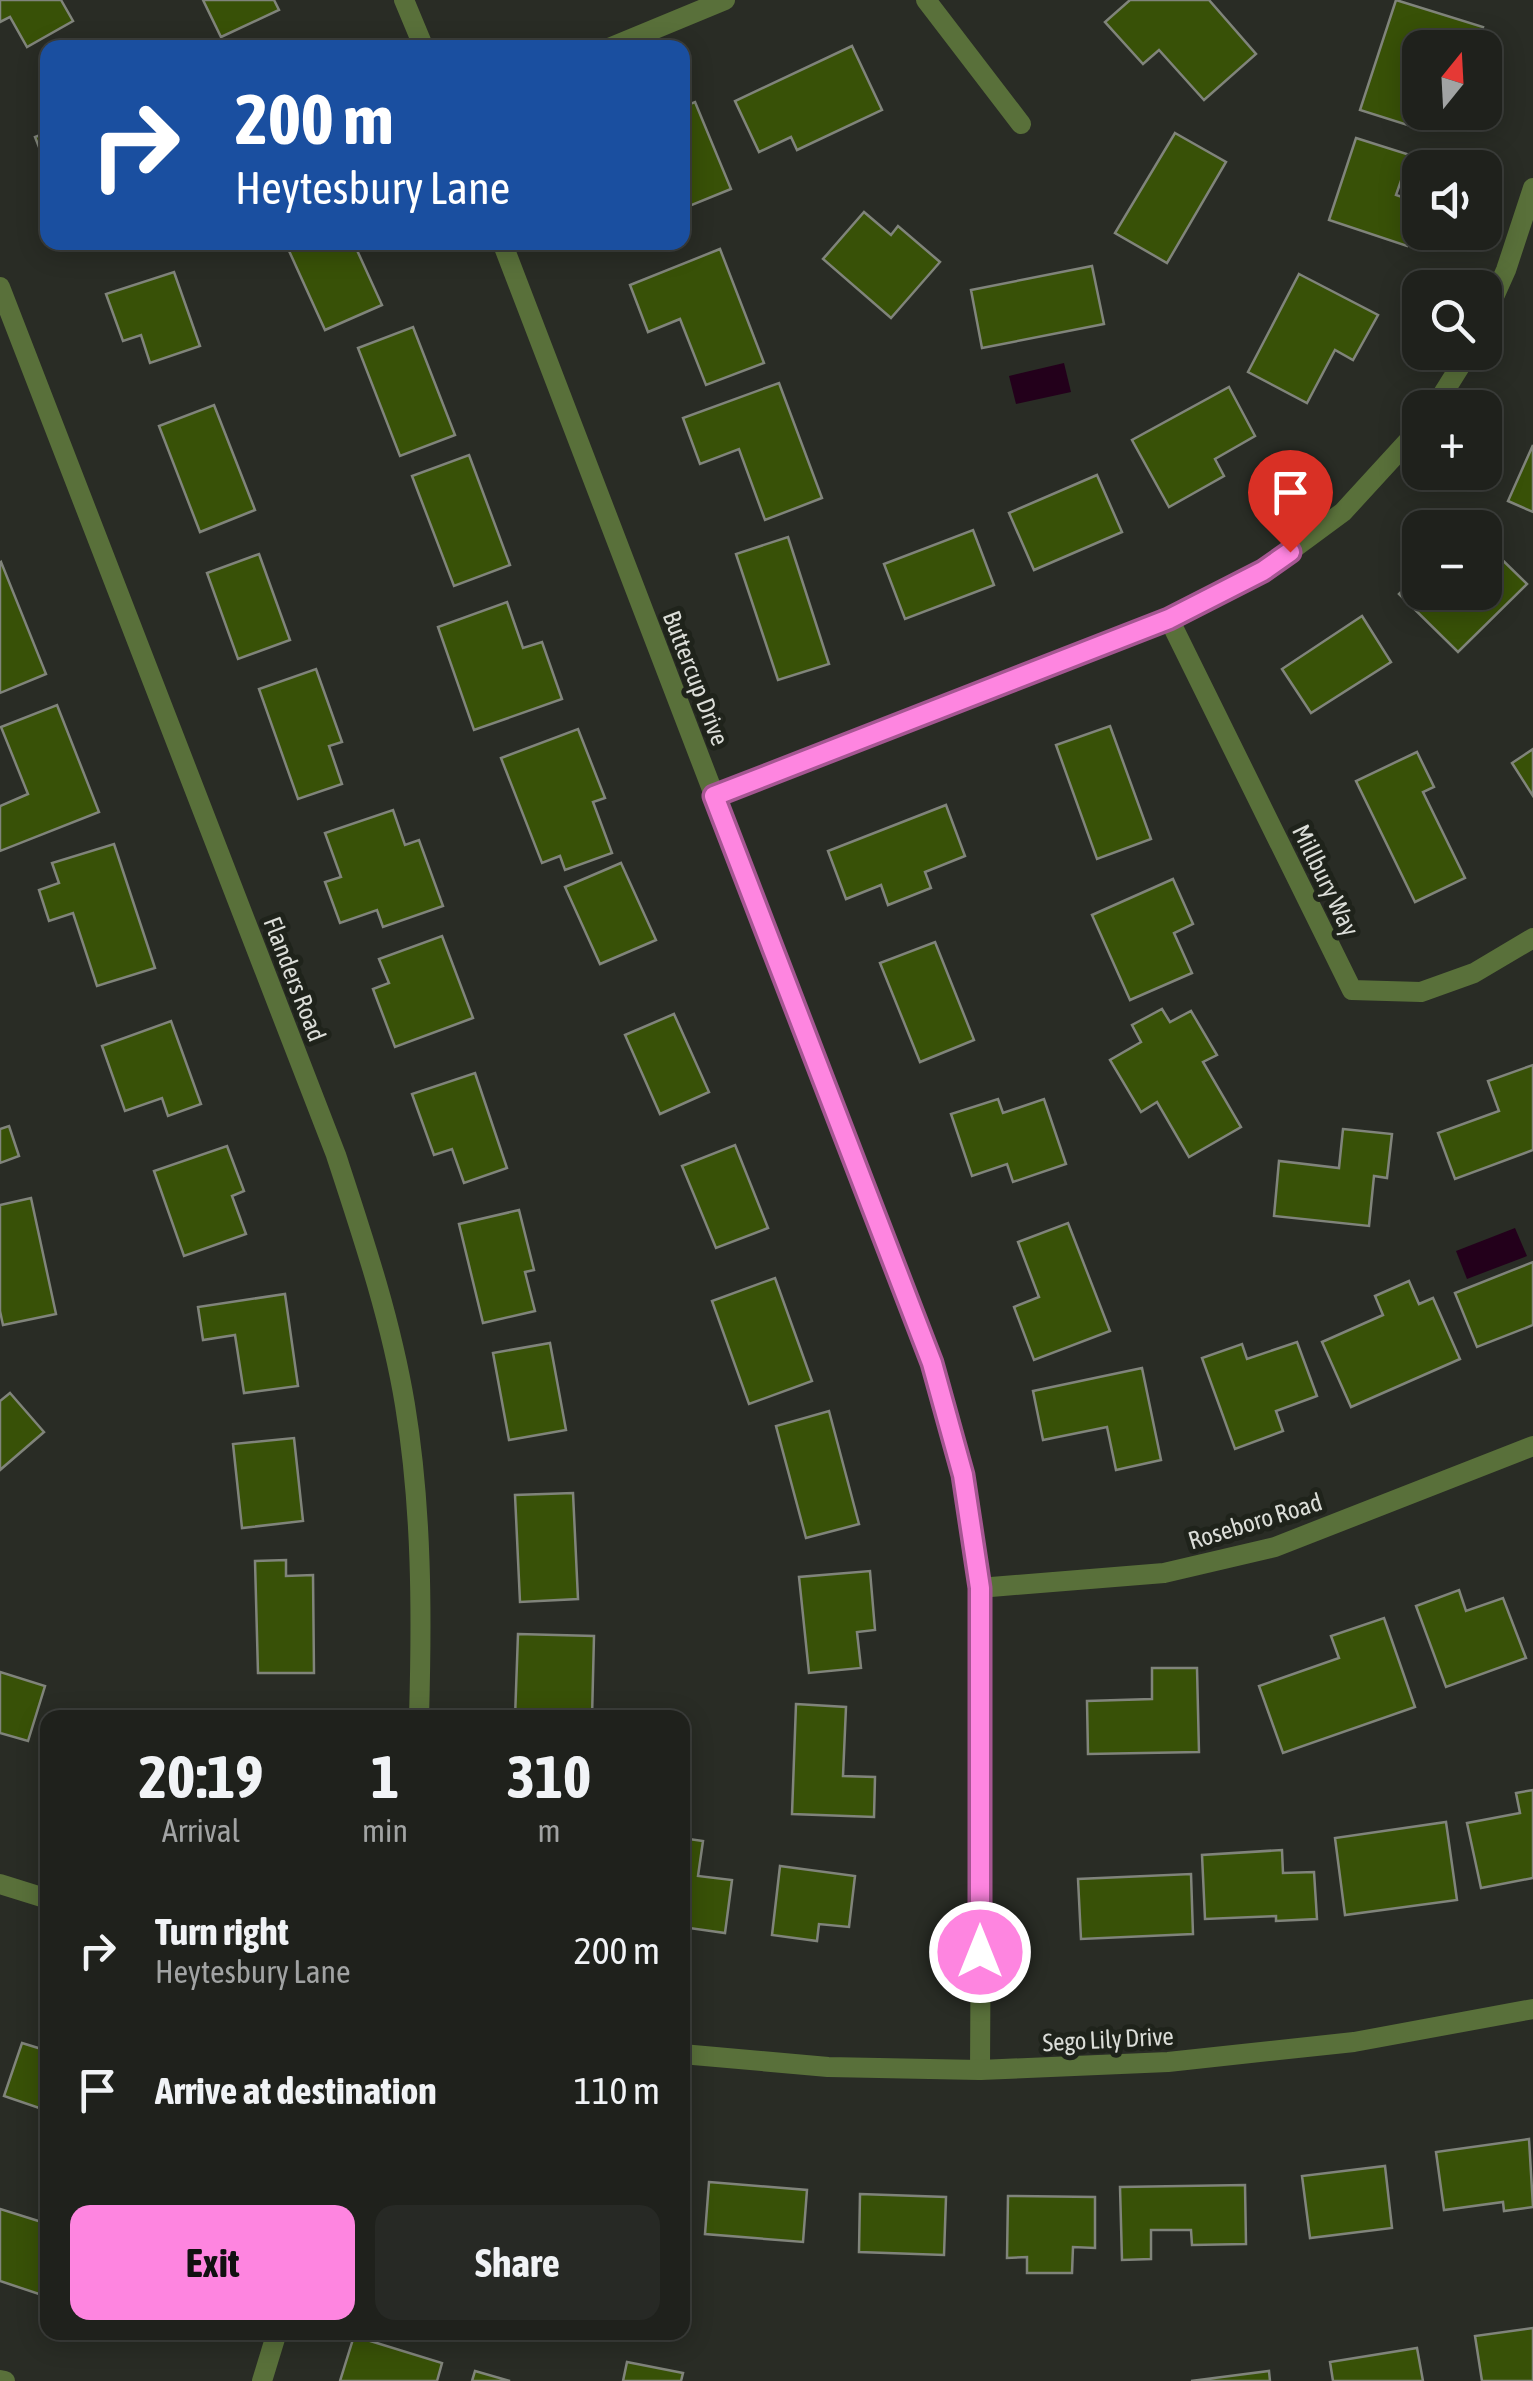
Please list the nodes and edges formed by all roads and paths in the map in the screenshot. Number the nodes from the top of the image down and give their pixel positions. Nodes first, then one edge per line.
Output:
1 (404, 0) edge
2 (726, 0) edge
3 (926, 0) edge
4 (421, 40) edge
5 (628, 40) edge
6 (1021, 124) dead end
7 (1533, 188) edge
8 (505, 250) edge
9 (1502, 279) edge
10 (0, 287) edge
11 (6, 318) edge
12 (1402, 448) edge
13 (1169, 619) junction
14 (714, 796) junction
15 (1533, 938) edge
16 (1533, 1446) edge
17 (980, 1588) junction
18 (419, 1710) edge
19 (0, 1884) edge
20 (40, 1896) edge
21 (1533, 2010) edge
22 (690, 2055) edge
23 (980, 2070) junction
24 (275, 2340) edge
25 (262, 2381) edge

1 - 4 street
2 - 5 street
3 - 6 street
7 - 9 street
8 - 14 street, Buttercup Drive
10 - 11 street, Flanders Road
11 - 18 street, Flanders Road
12 - 13 street
13 - 14 street
13 - 15 street, Millbury Way
14 - 17 street, Buttercup Drive
16 - 17 street, Roseboro Road
17 - 23 street, Buttercup Drive
19 - 20 street
21 - 23 street, Sego Lily Drive
22 - 23 street, Sego Lily Drive
24 - 25 street

